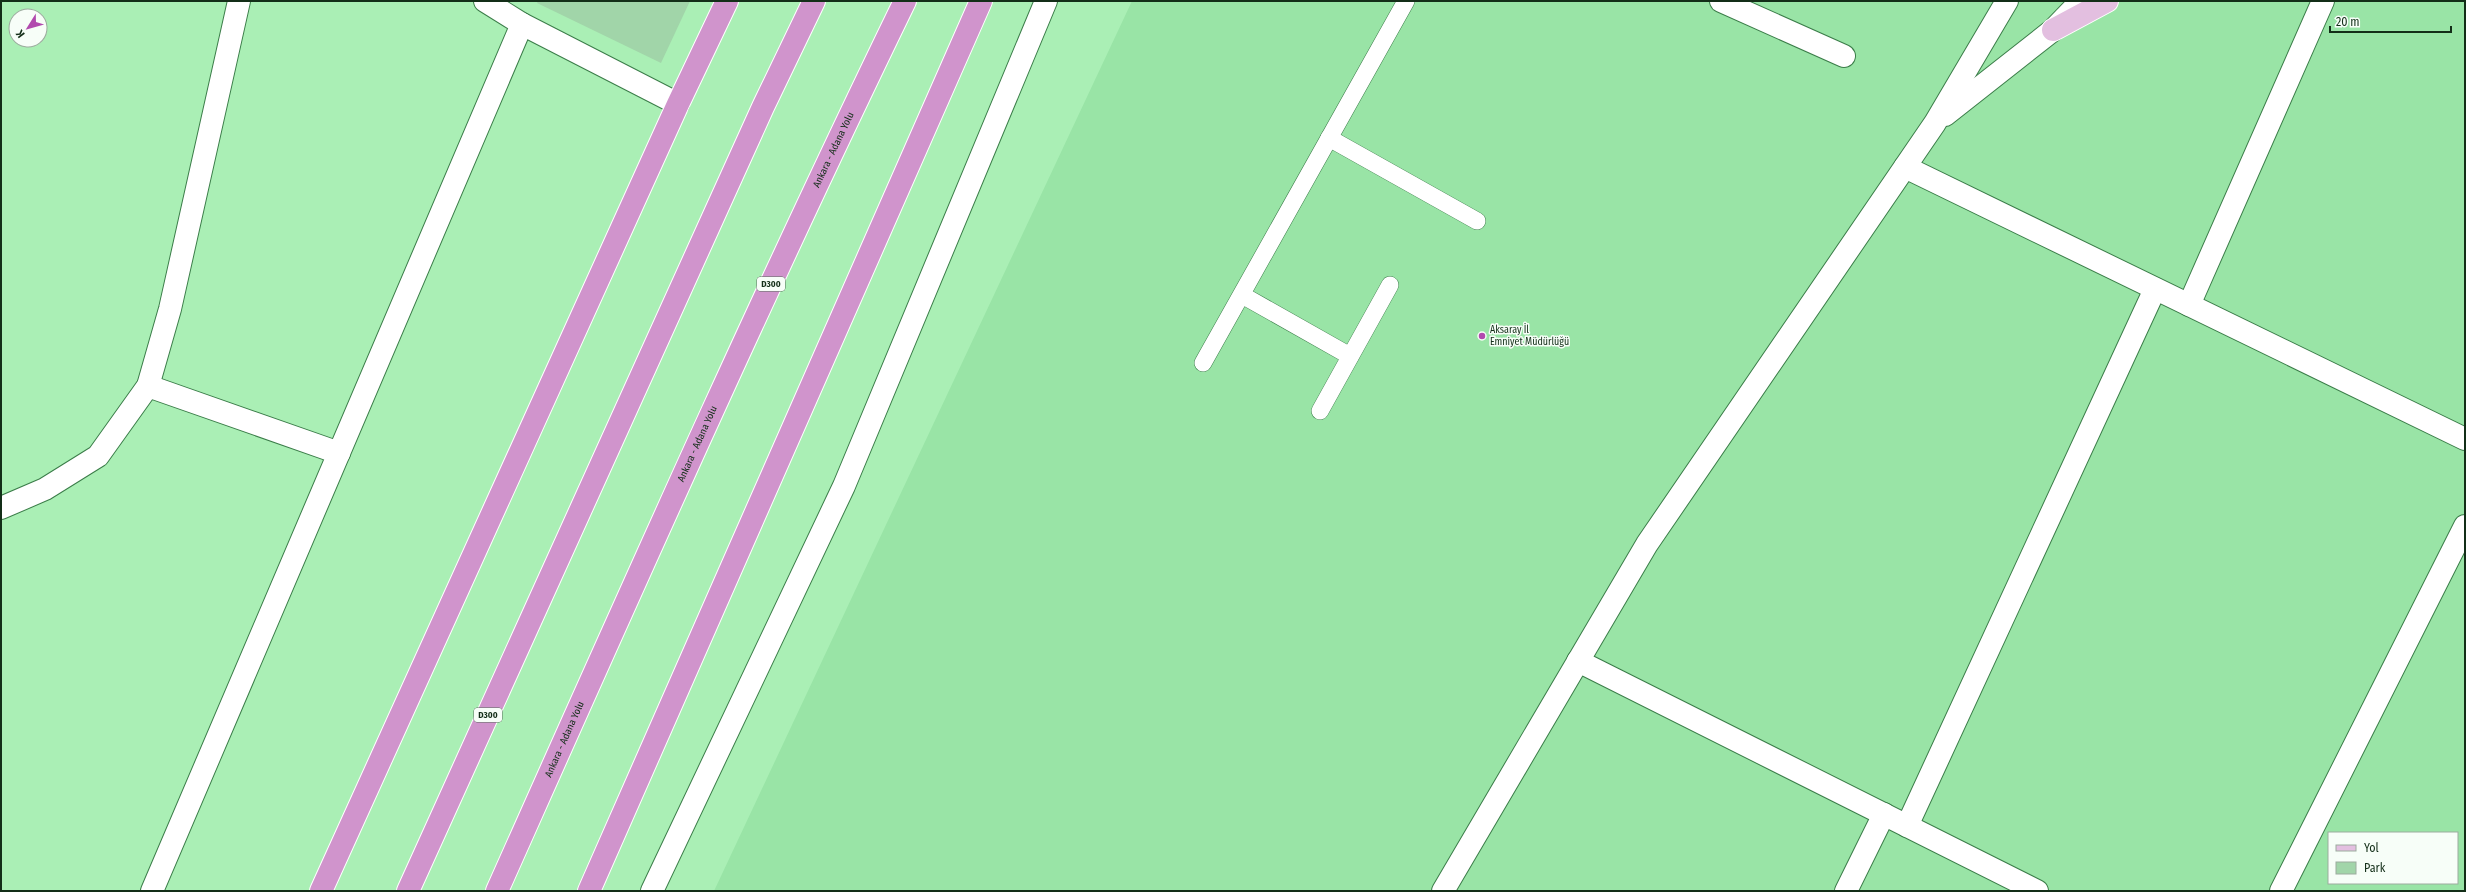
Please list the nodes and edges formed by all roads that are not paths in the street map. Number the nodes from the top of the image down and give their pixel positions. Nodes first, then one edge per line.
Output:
1 (238, 1) edge
2 (727, 1) edge
3 (814, 1) edge
4 (905, 1) edge
5 (981, 1) edge
6 (1046, 1) edge
7 (1406, 1) edge
8 (1721, 1) edge
9 (2007, 1) edge
10 (2081, 1) edge
11 (2107, 1) edge
12 (2323, 1) edge
13 (487, 2) edge
14 (522, 24) junction
15 (2053, 30) junction
16 (1844, 56) dead end
17 (678, 104) junction
18 (1935, 123) junction
19 (1329, 138) junction
20 (1905, 167) junction
21 (1477, 222) dead end
22 (1390, 284) dead end
23 (2155, 289) junction
24 (1242, 295) junction
25 (2189, 305) junction
26 (1350, 356) junction
27 (1203, 362) dead end
28 (148, 386) junction
29 (1320, 411) dead end
30 (2465, 439) edge
31 (339, 453) junction
32 (1, 508) edge
33 (2465, 526) edge
34 (1578, 661) junction
35 (1884, 814) junction
36 (1907, 826) junction
37 (152, 891) edge
38 (321, 891) edge
39 (408, 891) edge
40 (497, 891) edge
41 (589, 891) edge
42 (652, 891) edge
43 (1443, 891) edge
44 (1846, 891) edge
45 (2037, 891) edge
46 (2281, 891) edge

1 - 28 street
2 - 17 highway
3 - 39 highway, D300
4 - 40 highway, Ankara - Adana Yolu / D300
5 - 41 highway
6 - 42 street
7 - 19 lane
8 - 16 street
9 - 18 street
10 - 15 street
11 - 15 main road
12 - 25 street
13 - 14 street
14 - 17 street
14 - 31 street
15 - 18 street
17 - 38 highway
18 - 20 street
19 - 21 lane
19 - 24 lane
20 - 23 street
20 - 34 street
22 - 26 lane
23 - 25 street
23 - 36 street
24 - 26 lane
24 - 27 lane
25 - 30 street
26 - 29 lane
28 - 31 street
28 - 32 street
31 - 37 street
33 - 46 street
34 - 35 street
34 - 43 street
35 - 36 street
35 - 44 street
36 - 45 street

